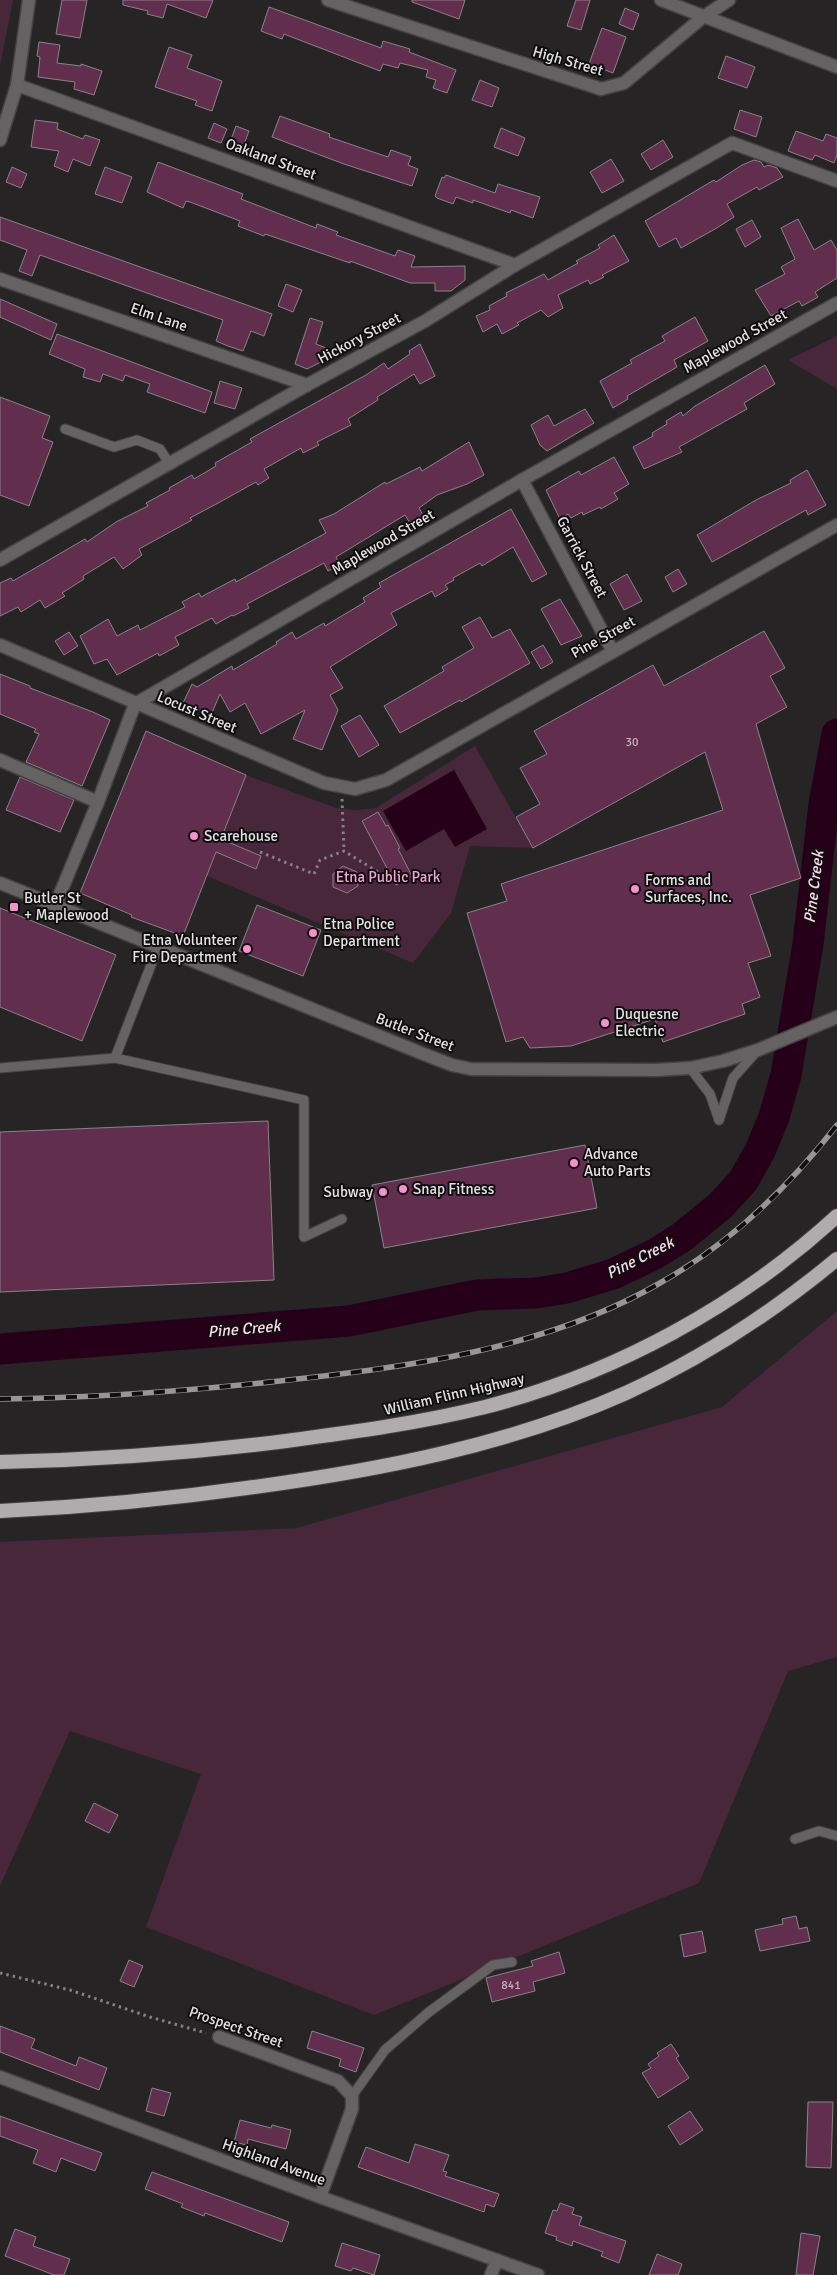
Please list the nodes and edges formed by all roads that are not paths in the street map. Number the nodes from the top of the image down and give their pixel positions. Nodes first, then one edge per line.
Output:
1 (29, 0) edge
2 (328, 0) edge
3 (660, 0) edge
4 (729, 0) edge
5 (702, 17) junction
6 (836, 65) edge
7 (17, 85) junction
8 (0, 140) edge
9 (837, 180) edge
10 (515, 264) junction
11 (0, 279) edge
12 (837, 303) edge
13 (307, 385) junction
14 (65, 429) dead end
15 (169, 464) junction
16 (522, 480) junction
17 (837, 525) edge
18 (0, 560) edge
19 (0, 645) edge
20 (612, 650) junction
21 (135, 704) junction
22 (0, 760) edge
23 (386, 780) joint
24 (98, 802) junction
25 (0, 883) edge
26 (55, 906) junction
27 (158, 947) junction
28 (837, 1017) edge
29 (759, 1050) junction
30 (115, 1058) junction
31 (0, 1068) edge
32 (690, 1068) junction
33 (837, 1216) edge
34 (342, 1219) dead end
35 (837, 1259) edge
36 (0, 1462) edge
37 (0, 1511) edge
38 (837, 1836) edge
39 (795, 1839) dead end
40 (512, 1962) dead end
41 (219, 2037) road end
42 (0, 2077) edge
43 (352, 2096) junction
44 (320, 2197) junction
45 (497, 2260) junction
46 (491, 2275) edge
47 (538, 2275) edge

1 - 7 street
2 - 5 street, High Street
3 - 5 street
4 - 5 street, High Street
5 - 6 street
7 - 8 street
7 - 10 street, Oakland Street
9 - 10 street, Hickory Street
10 - 13 street, Hickory Street
11 - 13 street, Elm Lane
12 - 16 street, Maplewood Street
13 - 15 street, Hickory Street
14 - 15 lane
15 - 18 street, Hickory Street
16 - 20 street, Garrick Street
16 - 21 street, Maplewood Street
17 - 20 street, Pine Street
19 - 21 street, Locust Street
20 - 23 street, Pine Street
21 - 23 street, Locust Street
21 - 24 street
22 - 24 street
24 - 26 street
25 - 26 street, Butler Street
26 - 27 street, Butler Street
27 - 30 lane
27 - 32 street, Butler Street
28 - 29 street, Butler Street
29 - 32 street, Butler Street
29 - 32 lane
30 - 31 lane
30 - 34 lane
33 - 36 highway, William Flinn Highway
35 - 37 highway
38 - 39 lane
40 - 43 lane
41 - 43 street, Prospect Street
42 - 44 street, Highland Avenue
43 - 44 street
44 - 45 street, Highland Avenue
45 - 46 street
45 - 47 street, Highland Avenue

